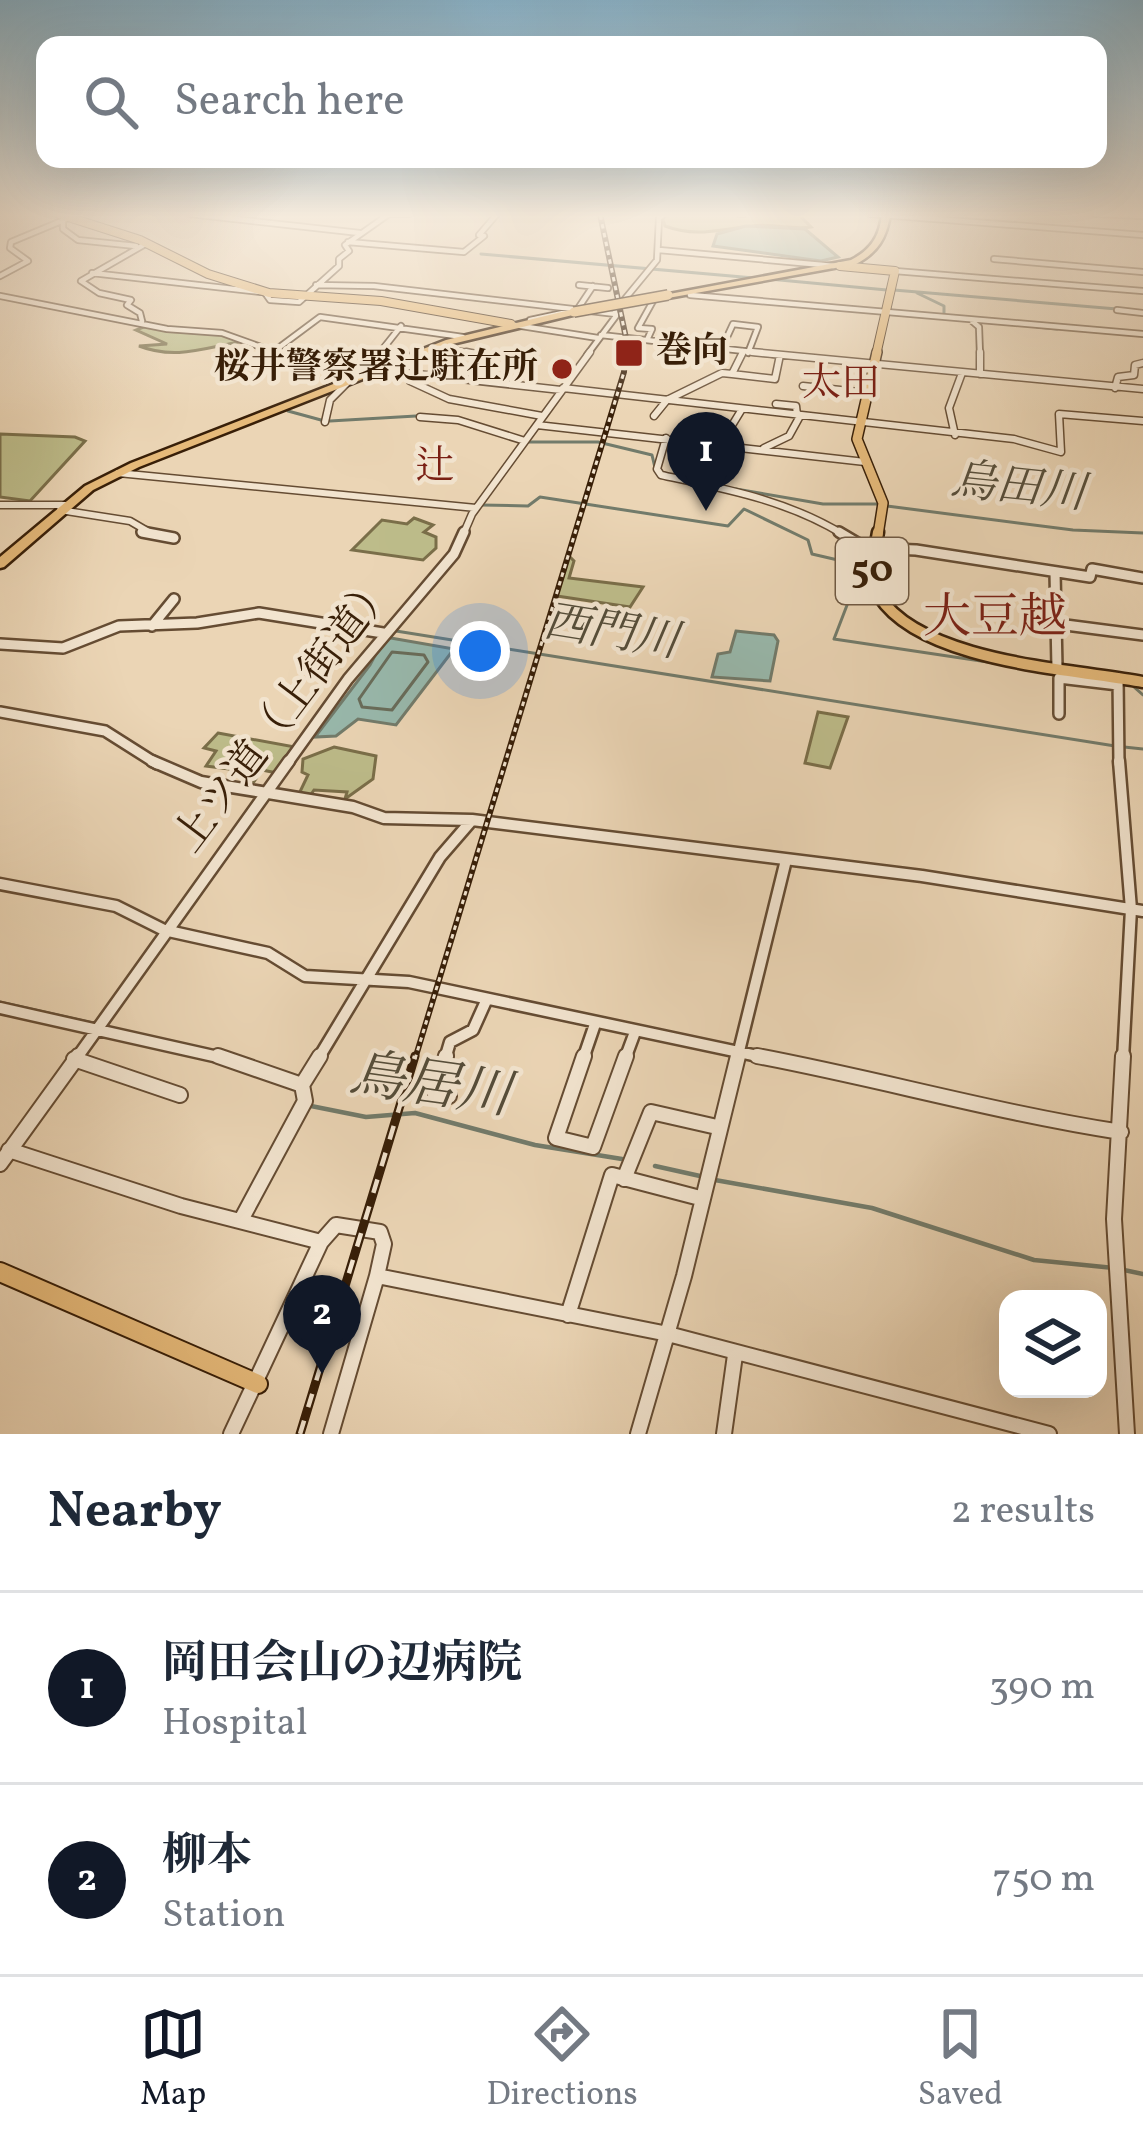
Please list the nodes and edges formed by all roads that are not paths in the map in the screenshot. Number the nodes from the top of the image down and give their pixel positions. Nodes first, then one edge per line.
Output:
1 (81, 281) edge
2 (161, 281) edge
3 (229, 281) edge
4 (321, 281) edge
5 (642, 281) edge
6 (747, 281) edge
7 (893, 281) edge
8 (1018, 281) edge
9 (316, 285) junction
10 (579, 285) dead end
11 (593, 286) junction
12 (608, 288) dead end
13 (1143, 291) edge
14 (267, 293) junction
15 (0, 296) edge
16 (705, 296) dead end
17 (304, 298) junction
18 (614, 304) dead end
19 (1117, 310) dead end
20 (575, 311) junction
21 (886, 311) junction
22 (1143, 313) edge
23 (616, 314) junction
24 (142, 321) junction
25 (972, 321) junction
26 (511, 324) junction
27 (401, 326) junction
28 (1143, 334) edge
29 (600, 336) junction
30 (463, 338) junction
31 (647, 340) junction
32 (436, 347) junction
33 (721, 350) junction
34 (273, 352) junction
35 (745, 353) junction
36 (476, 354) dead end
37 (780, 355) junction
38 (1143, 363) edge
39 (873, 366) junction
40 (373, 369) junction
41 (962, 373) junction
42 (409, 374) junction
43 (732, 374) junction
44 (980, 374) junction
45 (349, 381) junction
46 (803, 386) dead end
47 (1115, 388) junction
48 (562, 389) junction
49 (1143, 389) edge
50 (868, 393) junction
51 (627, 395) junction
52 (667, 400) junction
53 (776, 404) dead end
54 (620, 406) dead end
55 (742, 410) junction
56 (654, 416) dead end
57 (798, 416) junction
58 (420, 417) dead end
59 (540, 420) junction
60 (1143, 421) edge
61 (325, 422) dead end
62 (861, 423) junction
63 (956, 435) junction
64 (666, 438) junction
65 (525, 441) junction
66 (721, 444) junction
67 (769, 448) junction
68 (798, 451) dead end
69 (866, 463) junction
70 (118, 473) junction
71 (0, 505) edge
72 (63, 507) junction
73 (476, 508) junction
74 (173, 538) dead end
75 (877, 548) junction
76 (0, 564) edge
77 (1055, 572) junction
78 (1143, 578) edge
79 (174, 599) dead end
80 (291, 602) dead end
81 (281, 613) junction
82 (153, 624) junction
83 (1058, 624) junction
84 (384, 631) junction
85 (1143, 635) edge
86 (0, 644) edge
87 (1057, 668) junction
88 (1118, 681) junction
89 (1143, 682) edge
90 (0, 712) edge
91 (1059, 714) dead end
92 (268, 796) junction
93 (472, 820) junction
94 (786, 860) junction
95 (0, 884) edge
96 (1137, 910) edge
97 (164, 930) junction
98 (371, 977) junction
99 (486, 1001) junction
100 (0, 1008) edge
101 (595, 1024) junction
102 (97, 1029) junction
103 (635, 1032) junction
104 (736, 1050) junction
105 (74, 1059) junction
106 (302, 1085) junction
107 (180, 1095) dead end
108 (449, 1096) dead end
109 (717, 1127) junction
110 (1120, 1132) junction
111 (5, 1157) edge
112 (625, 1178) junction
113 (700, 1198) junction
114 (241, 1220) junction
115 (321, 1242) junction
116 (0, 1272) edge
117 (377, 1276) junction
118 (568, 1316) junction
119 (668, 1334) junction
120 (736, 1355) junction
121 (258, 1384) junction
122 (231, 1434) edge
123 (331, 1434) edge
124 (638, 1434) edge
125 (724, 1434) edge
126 (1048, 1434) edge
127 (1127, 1434) edge

1 - 24 street
2 - 14 street
3 - 14 main road
4 - 9 street
5 - 31 street
6 - 20 highway, bridge
7 - 21 main road, 50
8 - 13 street
9 - 17 street
9 - 20 street
10 - 11 street
11 - 12 street
11 - 20 street
14 - 17 main road
15 - 24 street
16 - 21 street
17 - 26 main road
18 - 23 street
19 - 22 street
20 - 23 street
20 - 26 highway
21 - 25 street
21 - 39 main road, 50
23 - 29 street, 上ツ道（上街道）
24 - 34 street
25 - 28 street
25 - 44 street
26 - 29 street
26 - 30 highway
27 - 30 street
27 - 34 street
27 - 40 street
29 - 31 street
29 - 48 street, 上ツ道（上街道）
30 - 32 highway
31 - 33 street
32 - 36 street
32 - 40 highway
33 - 35 street
33 - 35 street
34 - 40 street
35 - 37 street
35 - 43 street
37 - 39 street
37 - 43 street
38 - 47 street
39 - 41 street
39 - 50 main road, 50
40 - 42 street
40 - 45 highway
41 - 44 street
41 - 63 street
42 - 48 street
42 - 59 street
43 - 52 street
44 - 47 street
45 - 61 street
45 - 70 highway
46 - 50 street
47 - 49 street
48 - 51 street
48 - 59 street, 上ツ道（上街道）
50 - 62 main road, 50
51 - 52 street
51 - 54 street
52 - 55 street
52 - 56 street
53 - 57 street
55 - 57 street
55 - 66 street
57 - 62 street
57 - 67 street
58 - 65 street
59 - 64 street
59 - 65 street, 上ツ道（上街道）
60 - 63 street
62 - 63 street
62 - 69 main road, 50
64 - 66 street
64 - 75 street
65 - 73 street, 上ツ道（上街道）
66 - 67 street
66 - 69 street
67 - 68 street
69 - 75 main road, 50
70 - 72 highway
70 - 73 street
71 - 72 street
72 - 74 street
72 - 76 highway
73 - 84 street, 上ツ道（上街道）
75 - 77 street
75 - 87 main road, 50
77 - 78 street
77 - 83 street
79 - 82 street
80 - 81 street
81 - 82 street
81 - 84 street
82 - 86 street
83 - 85 street
83 - 87 street
84 - 92 street, 上ツ道（上街道）
87 - 88 main road, 50
88 - 89 main road, 50
88 - 91 street
88 - 96 street
90 - 92 street
92 - 93 street
92 - 97 street, 上ツ道（上街道）
93 - 94 street
93 - 98 street
94 - 96 street
94 - 104 street
95 - 97 street
96 - 110 street
97 - 98 street
97 - 102 street, 上ツ道（上街道）
98 - 99 street
98 - 106 street
99 - 101 street
99 - 108 street
100 - 102 street
101 - 103 street
101 - 103 street
102 - 105 street, 上ツ道（上街道）
102 - 106 street
103 - 104 street
104 - 109 street
104 - 110 street
105 - 107 street
105 - 111 street, 上ツ道（上街道）
106 - 114 street
109 - 112 street
109 - 113 street
110 - 127 street
111 - 114 street
112 - 113 street
112 - 118 street
113 - 119 street
114 - 115 street
115 - 117 street
115 - 121 street
116 - 121 main road
117 - 118 street
117 - 123 street
118 - 119 street
119 - 120 street
119 - 124 street
120 - 125 street
120 - 126 street
121 - 122 street

